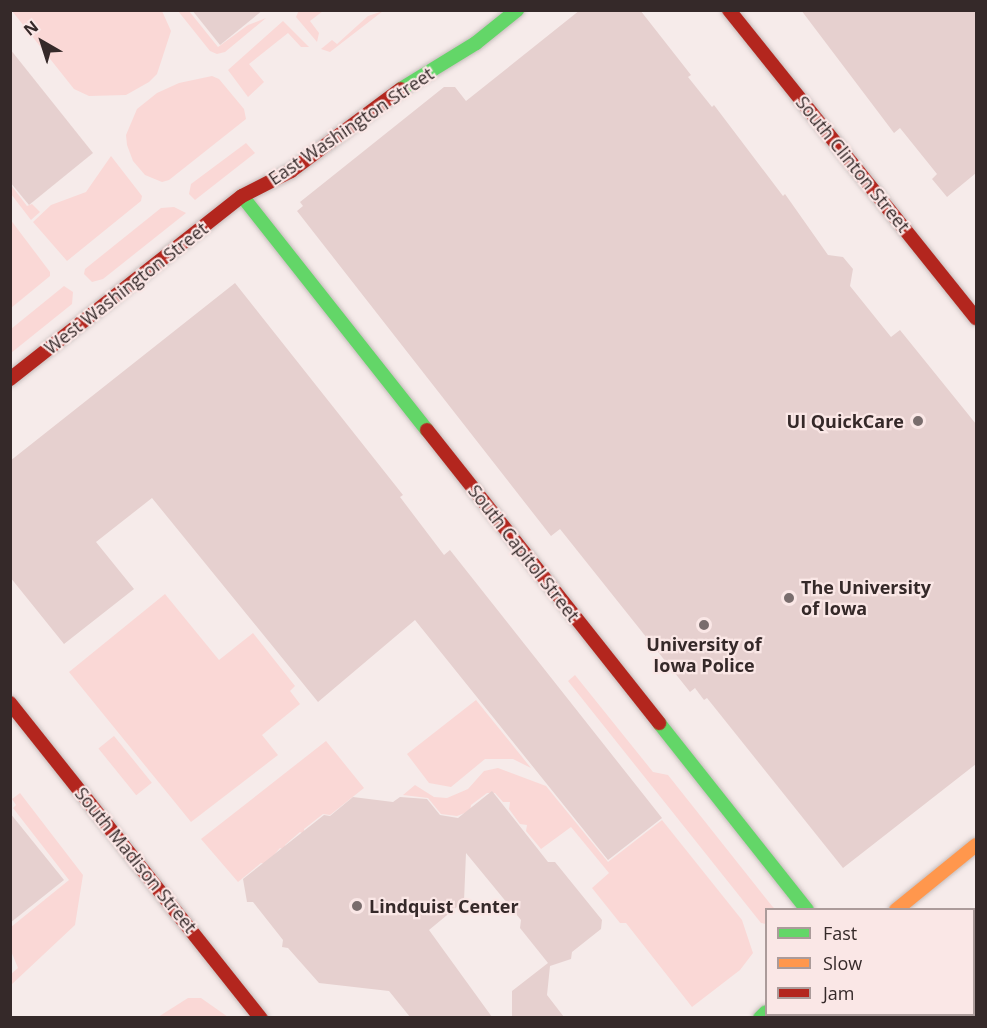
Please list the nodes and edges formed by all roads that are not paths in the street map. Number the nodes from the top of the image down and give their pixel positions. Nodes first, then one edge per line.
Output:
1 (517, 10) edge
2 (729, 10) edge
3 (242, 196) junction
4 (976, 318) edge
5 (10, 379) edge
6 (10, 703) edge
7 (976, 845) edge
8 (806, 908) edge
9 (897, 908) edge
10 (261, 1017) edge

1 - 3 street, East Washington Street
2 - 4 street, South Clinton Street
3 - 5 street, West Washington Street
3 - 8 street, South Capitol Street
6 - 10 street, South Madison Street
7 - 9 street

